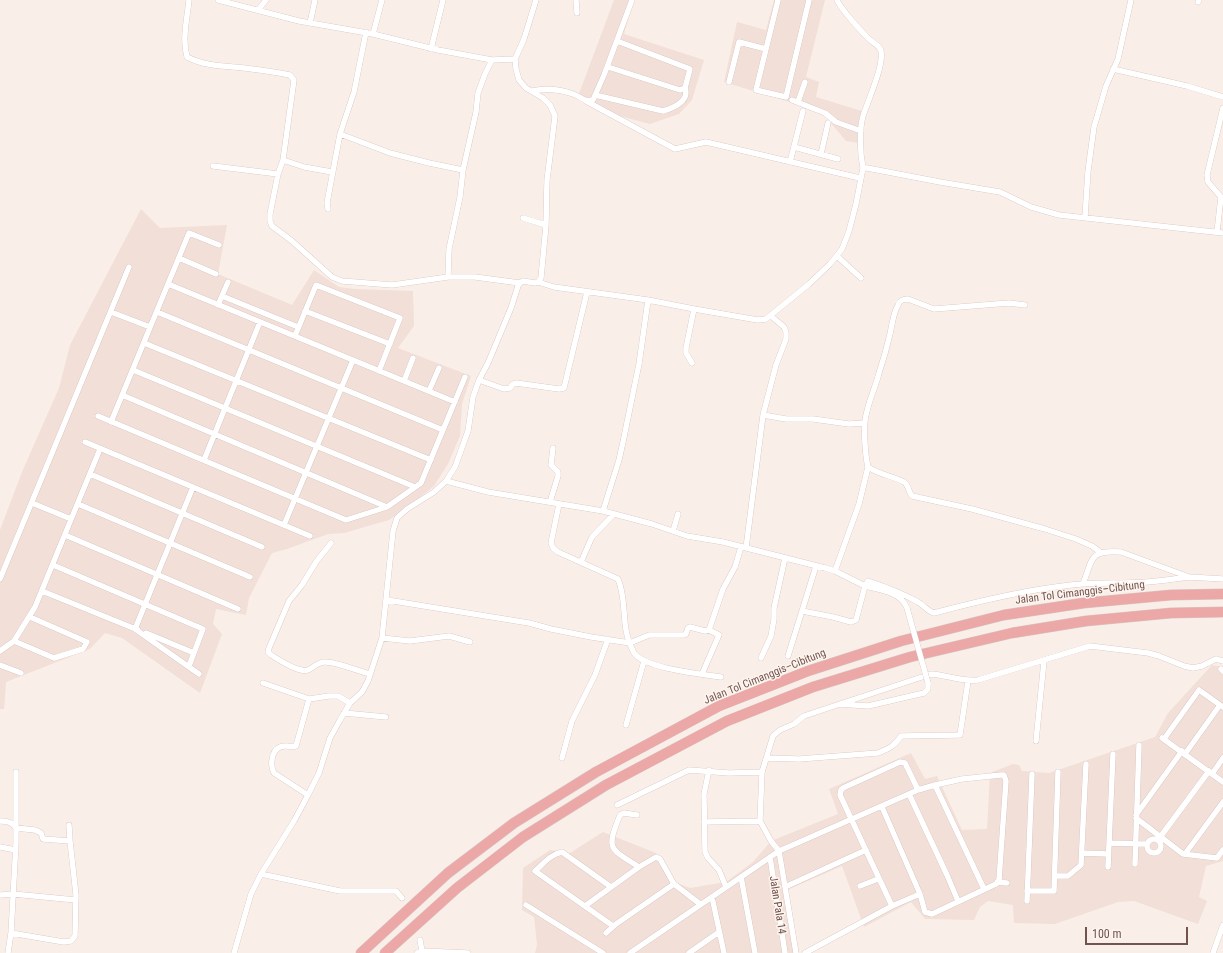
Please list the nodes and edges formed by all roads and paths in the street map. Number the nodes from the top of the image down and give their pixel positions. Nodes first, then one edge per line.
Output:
1 (189, 0) edge
2 (218, 0) edge
3 (266, 0) edge
4 (315, 0) edge
5 (382, 0) edge
6 (443, 0) edge
7 (536, 0) edge
8 (576, 0) edge
9 (632, 0) edge
10 (778, 0) edge
11 (809, 0) edge
12 (837, 0) edge
13 (1131, 0) edge
14 (258, 10) junction
15 (577, 13) dead end
16 (310, 23) junction
17 (366, 32) junction
18 (373, 34) junction
19 (617, 41) junction
20 (431, 48) junction
21 (766, 49) junction
22 (515, 59) junction
23 (492, 60) junction
24 (608, 67) junction
25 (1113, 69) junction
26 (729, 82) dead end
27 (805, 82) dead end
28 (685, 88) junction
29 (532, 91) junction
30 (596, 95) junction
31 (1223, 97) edge
32 (586, 101) junction
33 (1223, 108) edge
34 (803, 111) dead end
35 (828, 123) dead end
36 (861, 131) junction
37 (340, 134) junction
38 (794, 147) junction
39 (821, 154) junction
40 (838, 159) dead end
41 (283, 160) junction
42 (790, 162) junction
43 (213, 166) dead end
44 (863, 168) junction
45 (463, 170) junction
46 (332, 172) junction
47 (278, 174) junction
48 (860, 178) junction
49 (328, 209) dead end
50 (1085, 217) junction
51 (523, 218) dead end
52 (546, 225) junction
53 (1220, 232) edge
54 (219, 245) dead end
55 (837, 256) junction
56 (179, 258) junction
57 (129, 267) dead end
58 (216, 274) dead end
59 (448, 277) junction
60 (861, 278) dead end
61 (228, 282) dead end
62 (538, 282) junction
63 (520, 283) junction
64 (168, 284) junction
65 (587, 292) junction
66 (222, 296) junction
67 (648, 300) junction
68 (218, 305) junction
69 (1025, 306) dead end
70 (694, 309) junction
71 (305, 311) junction
72 (111, 312) junction
73 (157, 312) junction
74 (771, 316) junction
75 (260, 322) junction
76 (150, 327) junction
77 (298, 327) junction
78 (295, 336) junction
79 (144, 342) junction
80 (390, 344) junction
81 (249, 350) junction
82 (413, 358) dead end
83 (353, 360) junction
84 (692, 363) dead end
85 (439, 368) dead end
86 (133, 370) junction
87 (379, 371) junction
88 (465, 377) dead end
89 (236, 380) junction
90 (479, 380) junction
91 (404, 381) junction
92 (341, 388) junction
93 (429, 391) junction
94 (122, 395) junction
95 (455, 402) junction
96 (225, 408) junction
97 (98, 416) dead end
98 (763, 416) junction
99 (328, 418) junction
100 (111, 422) junction
101 (865, 423) junction
102 (443, 430) junction
103 (214, 434) junction
104 (85, 442) dead end
105 (316, 447) junction
106 (552, 448) dead end
107 (100, 449) junction
108 (204, 460) junction
109 (431, 460) junction
110 (868, 467) junction
111 (306, 473) junction
112 (90, 474) junction
113 (446, 481) junction
114 (192, 487) junction
115 (415, 487) junction
116 (295, 499) junction
117 (550, 502) junction
118 (32, 503) junction
119 (78, 504) junction
120 (559, 504) junction
121 (387, 507) junction
122 (603, 511) junction
123 (182, 513) junction
124 (614, 514) junction
125 (678, 514) dead end
126 (72, 519) junction
127 (284, 525) junction
128 (672, 531) junction
129 (65, 535) junction
130 (310, 536) dead end
131 (170, 543) junction
132 (331, 543) dead end
133 (262, 547) dead end
134 (743, 548) junction
135 (1100, 552) junction
136 (785, 558) junction
137 (582, 562) junction
138 (53, 565) junction
139 (816, 566) junction
140 (835, 571) junction
141 (157, 574) junction
142 (250, 577) dead end
143 (1190, 577) junction
144 (1223, 579) edge
145 (0, 580) edge
146 (1083, 584) junction
147 (865, 586) junction
148 (42, 590) junction
149 (1223, 594) edge
150 (387, 600) junction
151 (145, 604) junction
152 (238, 609) dead end
153 (802, 611) junction
154 (1223, 612) edge
155 (30, 617) junction
156 (135, 629) junction
157 (709, 630) junction
158 (382, 638) junction
159 (608, 640) junction
160 (14, 641) junction
161 (470, 642) dead end
162 (630, 642) junction
163 (0, 651) edge
164 (194, 653) junction
165 (788, 656) dead end
166 (761, 658) dead end
167 (644, 661) junction
168 (1044, 661) junction
169 (1223, 661) edge
170 (0, 665) edge
171 (189, 666) junction
172 (21, 673) dead end
173 (200, 674) dead end
174 (370, 674) junction
175 (702, 674) junction
176 (721, 677) dead end
177 (968, 681) junction
178 (263, 683) dead end
179 (309, 699) junction
180 (350, 703) junction
181 (840, 704) junction
182 (1221, 706) edge
183 (344, 713) junction
184 (386, 717) dead end
185 (626, 725) dead end
186 (1036, 742) dead end
187 (1139, 745) dead end
188 (1183, 753) junction
189 (1113, 754) dead end
190 (562, 758) dead end
191 (767, 758) junction
192 (1223, 758) edge
193 (1086, 764) dead end
194 (709, 770) junction
195 (16, 772) dead end
196 (762, 772) junction
197 (1058, 772) dead end
198 (1210, 772) junction
199 (1032, 774) dead end
200 (1223, 782) edge
201 (935, 785) junction
202 (918, 790) junction
203 (308, 794) junction
204 (909, 794) junction
205 (1223, 802) edge
206 (617, 805) dead end
207 (882, 807) junction
208 (636, 815) dead end
209 (1136, 816) junction
210 (852, 819) junction
211 (0, 821) edge
212 (760, 821) junction
213 (704, 822) junction
214 (69, 824) dead end
215 (16, 828) junction
216 (1159, 838) junction
217 (70, 841) junction
218 (1109, 843) junction
219 (1136, 844) junction
220 (1146, 844) junction
221 (0, 847) edge
222 (16, 850) junction
223 (866, 850) junction
224 (1223, 850) edge
225 (779, 851) junction
226 (1082, 853) junction
227 (1108, 854) junction
228 (1185, 854) junction
229 (770, 857) junction
230 (1135, 864) dead end
231 (639, 867) junction
232 (1108, 867) dead end
233 (261, 874) junction
234 (1055, 876) junction
235 (741, 877) junction
236 (878, 879) junction
237 (998, 882) junction
238 (1007, 883) dead end
239 (674, 884) junction
240 (860, 886) dead end
241 (611, 887) junction
242 (726, 887) junction
243 (785, 887) junction
244 (984, 889) junction
245 (1027, 890) junction
246 (13, 894) junction
247 (920, 894) junction
248 (0, 895) edge
249 (712, 897) junction
250 (402, 898) dead end
251 (76, 900) junction
252 (958, 901) junction
253 (1027, 901) dead end
254 (700, 904) junction
255 (526, 905) dead end
256 (585, 906) junction
257 (892, 906) junction
258 (1223, 925) edge
259 (613, 926) junction
260 (719, 932) junction
261 (12, 933) junction
262 (606, 934) dead end
263 (420, 940) dead end
264 (420, 952) edge
265 (8, 953) edge
266 (234, 953) edge
267 (361, 953) edge
268 (385, 953) edge
269 (468, 953) edge
270 (603, 953) edge
271 (630, 953) edge
272 (689, 953) edge
273 (724, 953) edge
274 (755, 953) edge
275 (785, 953) edge
276 (796, 953) edge
277 (805, 953) edge
278 (1213, 953) edge

1 - 41 street
2 - 14 street
3 - 14 street
4 - 16 street
5 - 18 street
6 - 20 street
7 - 22 street
8 - 15 street
9 - 19 street
10 - 21 street
11 - 21 street
12 - 36 street
13 - 25 street
14 - 16 street
16 - 17 street
17 - 18 street
17 - 37 street
18 - 20 street
19 - 24 street
19 - 28 street
20 - 23 street
21 - 26 street
22 - 23 street
22 - 29 street
23 - 45 street
24 - 28 street
24 - 30 street
25 - 31 street
25 - 50 street
27 - 36 street
28 - 30 street
29 - 32 street
29 - 52 street
30 - 32 street
32 - 42 street
33 - 53 street
34 - 38 street
35 - 39 street
36 - 44 street
37 - 45 street
37 - 46 street
38 - 39 street
38 - 42 street
39 - 40 street
41 - 46 street
41 - 47 street
42 - 48 street
43 - 47 street
44 - 48 street
44 - 50 street
45 - 59 street
46 - 49 street
47 - 59 street
48 - 55 street
50 - 53 street
51 - 52 street
52 - 62 street
54 - 56 street
55 - 60 street
55 - 74 street
56 - 58 street
56 - 64 street
57 - 72 street
59 - 63 street
61 - 66 street
62 - 63 street
62 - 65 street
63 - 90 street
64 - 68 street
64 - 73 street
65 - 67 street
65 - 90 street
66 - 68 street
66 - 77 street
67 - 70 street
67 - 122 street
68 - 75 street
69 - 101 street
70 - 74 street
70 - 84 street
71 - 77 street
71 - 80 street
71 - 80 street
72 - 76 street
72 - 118 street
73 - 76 street
73 - 81 street
74 - 98 street
75 - 78 street
75 - 81 street
76 - 79 street
77 - 78 street
78 - 83 street
79 - 86 street
79 - 89 street
80 - 87 street
81 - 89 street
81 - 92 street
82 - 91 street
83 - 87 street
83 - 92 street
85 - 93 street
86 - 94 street
86 - 96 street
87 - 91 street
88 - 95 street
89 - 96 street
89 - 99 street
90 - 113 street
91 - 93 street
92 - 99 street
92 - 102 street
93 - 95 street
94 - 100 street
94 - 103 street
95 - 102 street
96 - 103 street
96 - 105 street
97 - 100 street
98 - 101 street
98 - 134 street
99 - 105 street
99 - 109 street
100 - 108 street
101 - 110 street
102 - 109 street
103 - 108 street
103 - 111 street
104 - 107 street
105 - 111 street
105 - 115 street
106 - 117 street
107 - 112 street
107 - 114 street
108 - 116 street
109 - 115 street
110 - 135 street
110 - 140 street
111 - 116 street
111 - 121 street
112 - 119 street
112 - 123 street
113 - 117 street
113 - 150 street
114 - 123 street
114 - 127 street
115 - 121 street
116 - 121 street
116 - 127 street
117 - 120 street
118 - 126 street
118 - 145 street
119 - 126 street
119 - 131 street
120 - 122 street
120 - 137 street
122 - 124 street
123 - 131 street
123 - 133 street
124 - 128 street
124 - 137 street
125 - 128 street
126 - 129 street
127 - 130 street
128 - 134 street
129 - 138 street
129 - 141 street
131 - 141 street
131 - 142 street
132 - 174 street
134 - 136 street
134 - 157 street
135 - 143 street
135 - 146 street
136 - 139 street
136 - 166 street
137 - 162 street
138 - 148 street
138 - 151 street
139 - 140 street
139 - 153 street
140 - 147 street
141 - 151 street
141 - 152 street
143 - 144 street
143 - 146 street
146 - 147 street
147 - 153 street
147 - 181 street, bridge
148 - 155 street
148 - 156 street
149 - 267 highway, Jalan Tol Cimanggis–Cibitung
150 - 158 street
150 - 159 street
151 - 156 street
151 - 164 street
153 - 165 street
154 - 268 highway
155 - 160 street
155 - 160 street
156 - 164 street
156 - 171 street
157 - 162 street
157 - 175 street
158 - 161 street
158 - 174 street
159 - 162 street
159 - 190 street
160 - 163 street
162 - 167 street
164 - 171 street
167 - 175 street
167 - 185 street
168 - 169 street
168 - 177 street
168 - 186 street
170 - 172 street
171 - 173 street
174 - 180 street
175 - 176 street
177 - 181 street
177 - 191 street
178 - 179 street
179 - 180 street
179 - 203 street
180 - 183 street
181 - 191 street
182 - 188 street
182 - 188 street
183 - 184 street
183 - 203 street
187 - 209 street
188 - 198 street
188 - 209 street
189 - 218 street
191 - 196 street
192 - 198 street
193 - 226 street
194 - 196 street
194 - 206 street
194 - 213 street
195 - 215 street
196 - 212 street
197 - 234 street
198 - 200 street
198 - 216 street
199 - 245 street
201 - 202 street
201 - 237 street
201 - 244 street
202 - 204 street
202 - 210 street
203 - 233 street
204 - 207 street
204 - 252 street
205 - 228 street
207 - 210 street
207 - 247 street
208 - 231 street
209 - 216 street
209 - 219 street
210 - 223 street
210 - 225 street
211 - 215 street
212 - 213 street
212 - 225 street
213 - 242 street
214 - 217 street
215 - 217 street
215 - 222 street
216 - 220 street
216 - 220 street
216 - 228 street
217 - 251 street
218 - 219 street
218 - 227 street
219 - 220 street
219 - 230 street
221 - 222 street
222 - 246 street
223 - 236 street
223 - 243 street
224 - 228 street
225 - 229 street
225 - 243 street
226 - 227 street
226 - 234 street
227 - 232 street
229 - 235 street
229 - 275 street, Jalan Pala 14
231 - 239 street
231 - 241 street
233 - 250 street
233 - 266 street
234 - 245 street
235 - 242 street
235 - 274 street
236 - 240 street
236 - 257 street
237 - 238 street
237 - 244 street
239 - 254 street
239 - 259 street
241 - 256 street
241 - 256 street
242 - 249 street
243 - 276 street
244 - 252 street
245 - 253 street
246 - 248 street
246 - 251 street
246 - 261 street
247 - 252 street
247 - 257 street
249 - 254 street
249 - 260 street
251 - 261 street
254 - 271 street
255 - 270 street
256 - 259 street
257 - 277 street
258 - 278 street
259 - 262 street
260 - 272 street
260 - 273 street
261 - 265 street
263 - 264 street
264 - 269 street

